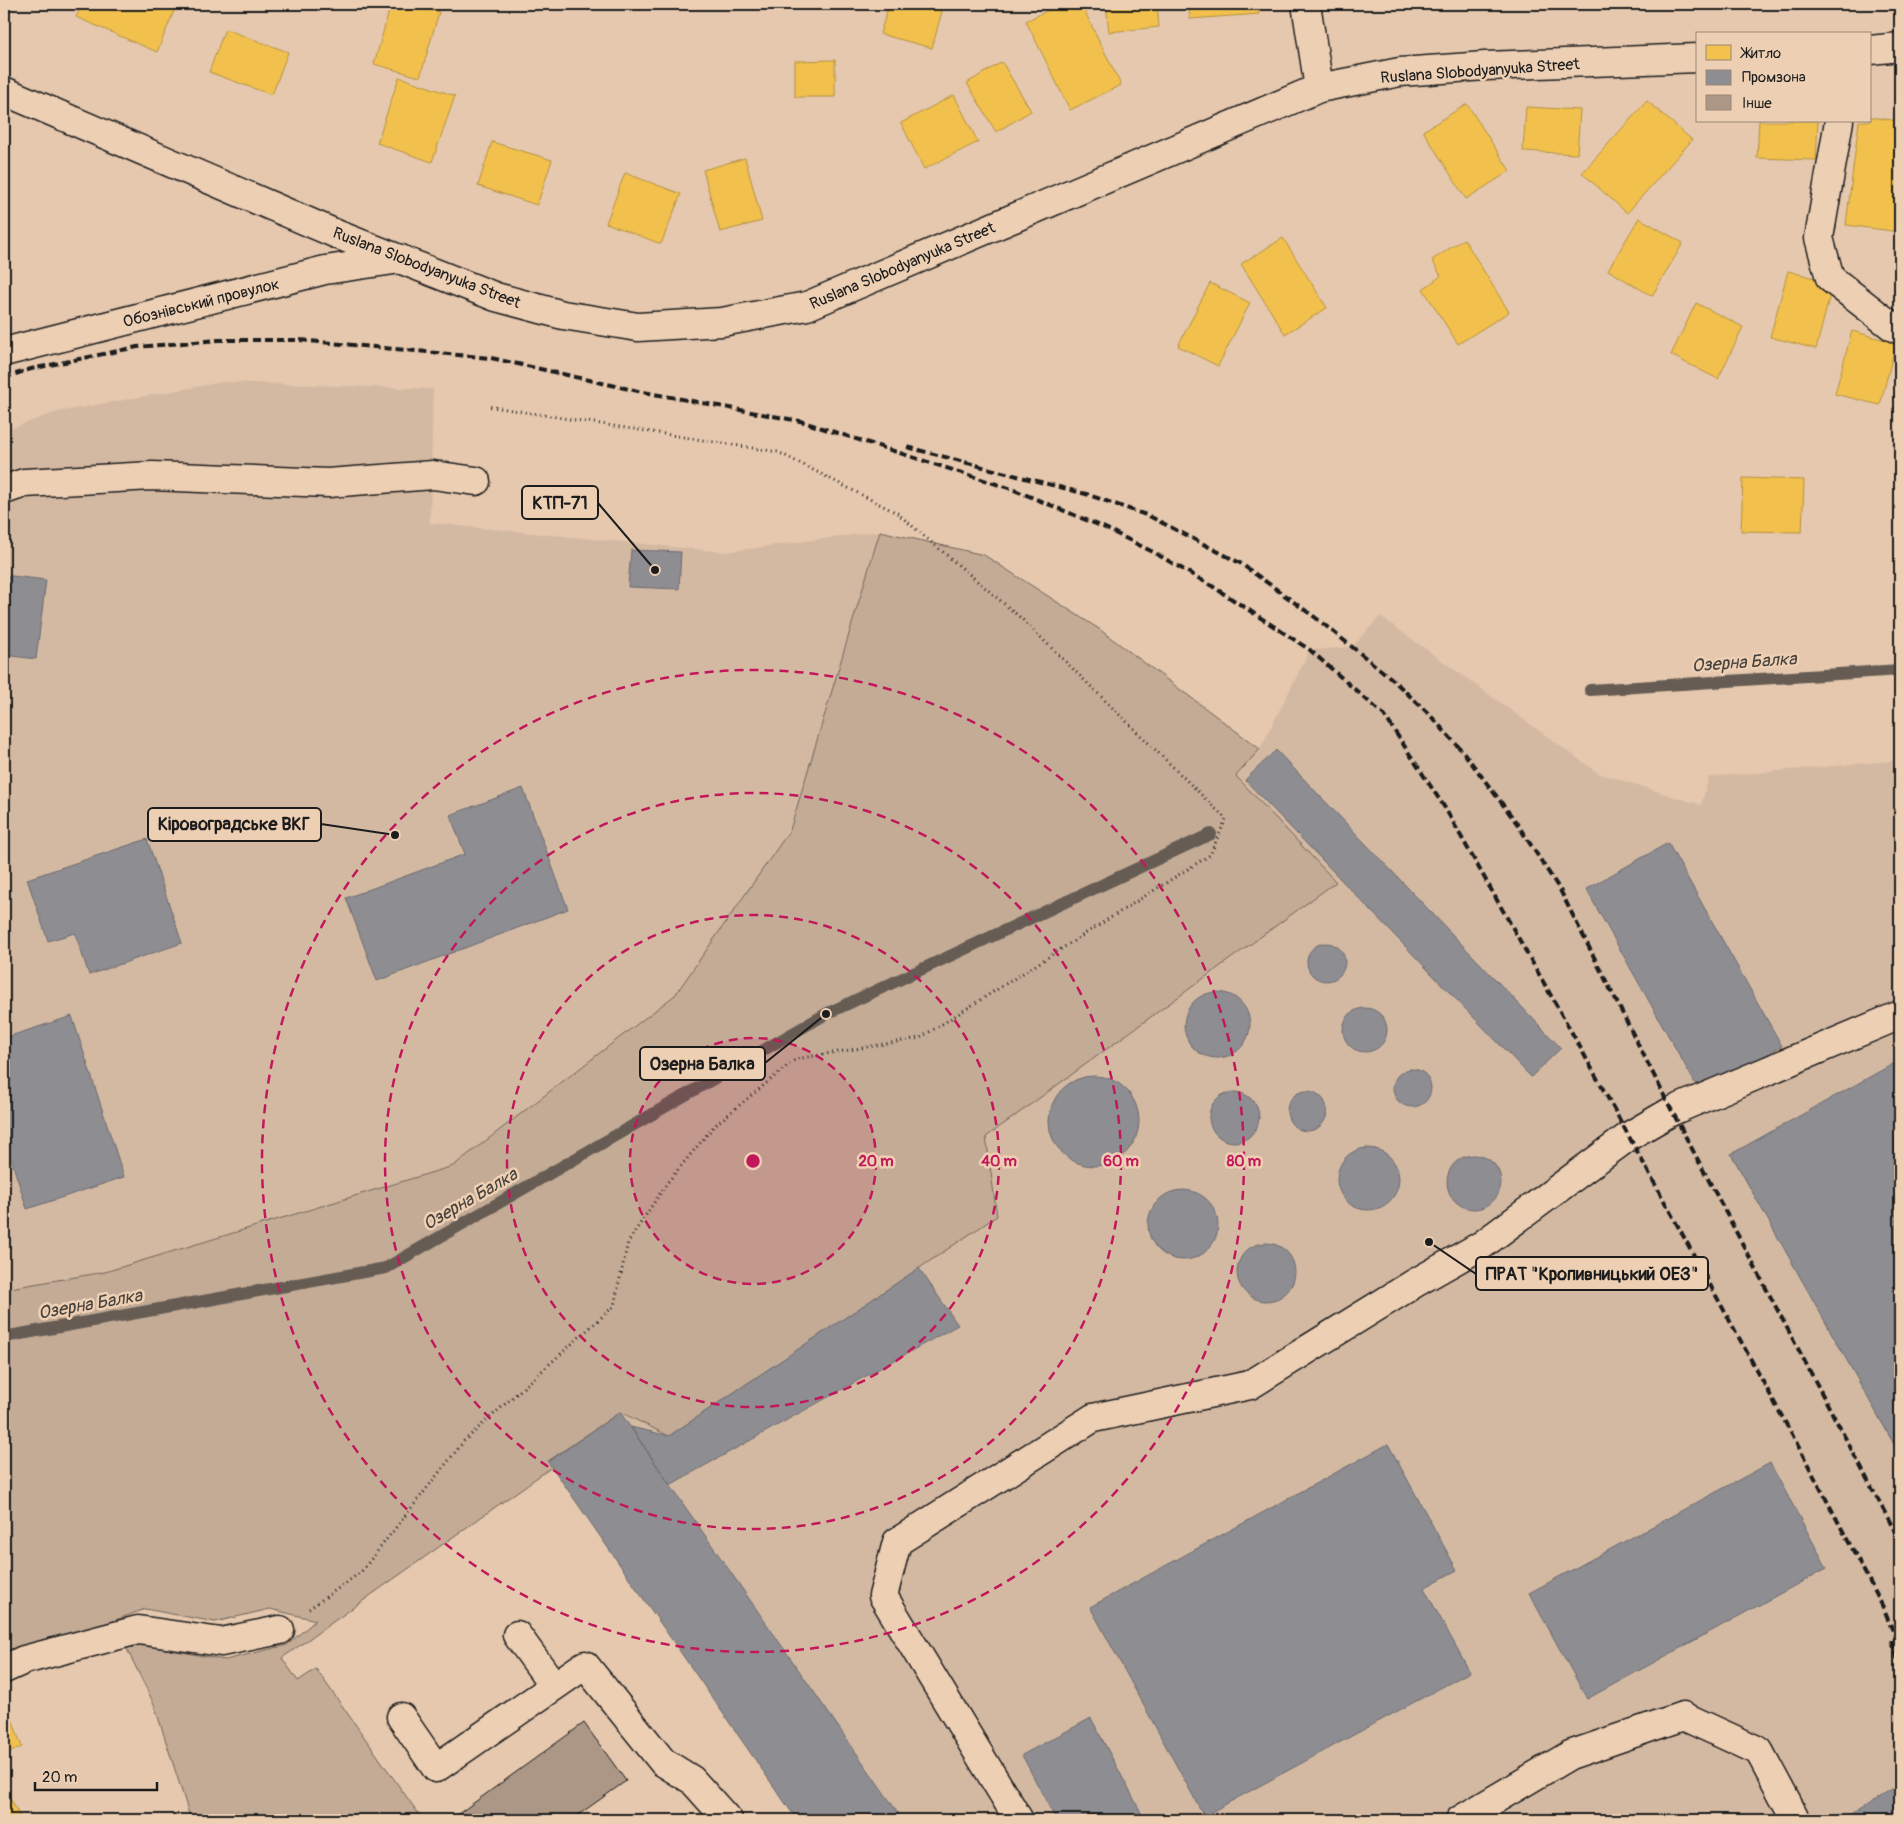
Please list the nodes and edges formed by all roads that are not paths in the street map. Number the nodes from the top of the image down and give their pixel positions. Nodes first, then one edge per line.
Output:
1 (1306, 4) edge
2 (1900, 47) edge
3 (1872, 50) edge
4 (1696, 58) edge
5 (1319, 88) junction
6 (4, 91) edge
7 (1839, 122) edge
8 (401, 259) junction
9 (1900, 330) edge
10 (4, 352) edge
11 (476, 481) dead end
12 (4, 490) edge
13 (1900, 1015) edge
14 (280, 1630) road end
15 (517, 1635) dead end
16 (4, 1669) edge
17 (554, 1686) junction
18 (401, 1717) dead end
19 (728, 1820) edge
20 (1019, 1820) edge
21 (1460, 1820) edge
22 (1796, 1820) edge

1 - 5 main road
2 - 3 main road
4 - 5 main road, Ruslana Slobodyanyuka Street
5 - 8 main road, Ruslana Slobodyanyuka Street
6 - 8 main road, Ruslana Slobodyanyuka Street
7 - 9 main road
8 - 10 main road, Обознівський провулок
11 - 12 main road
13 - 20 main road
14 - 16 main road
15 - 17 main road
17 - 18 main road
17 - 19 main road
21 - 22 main road

